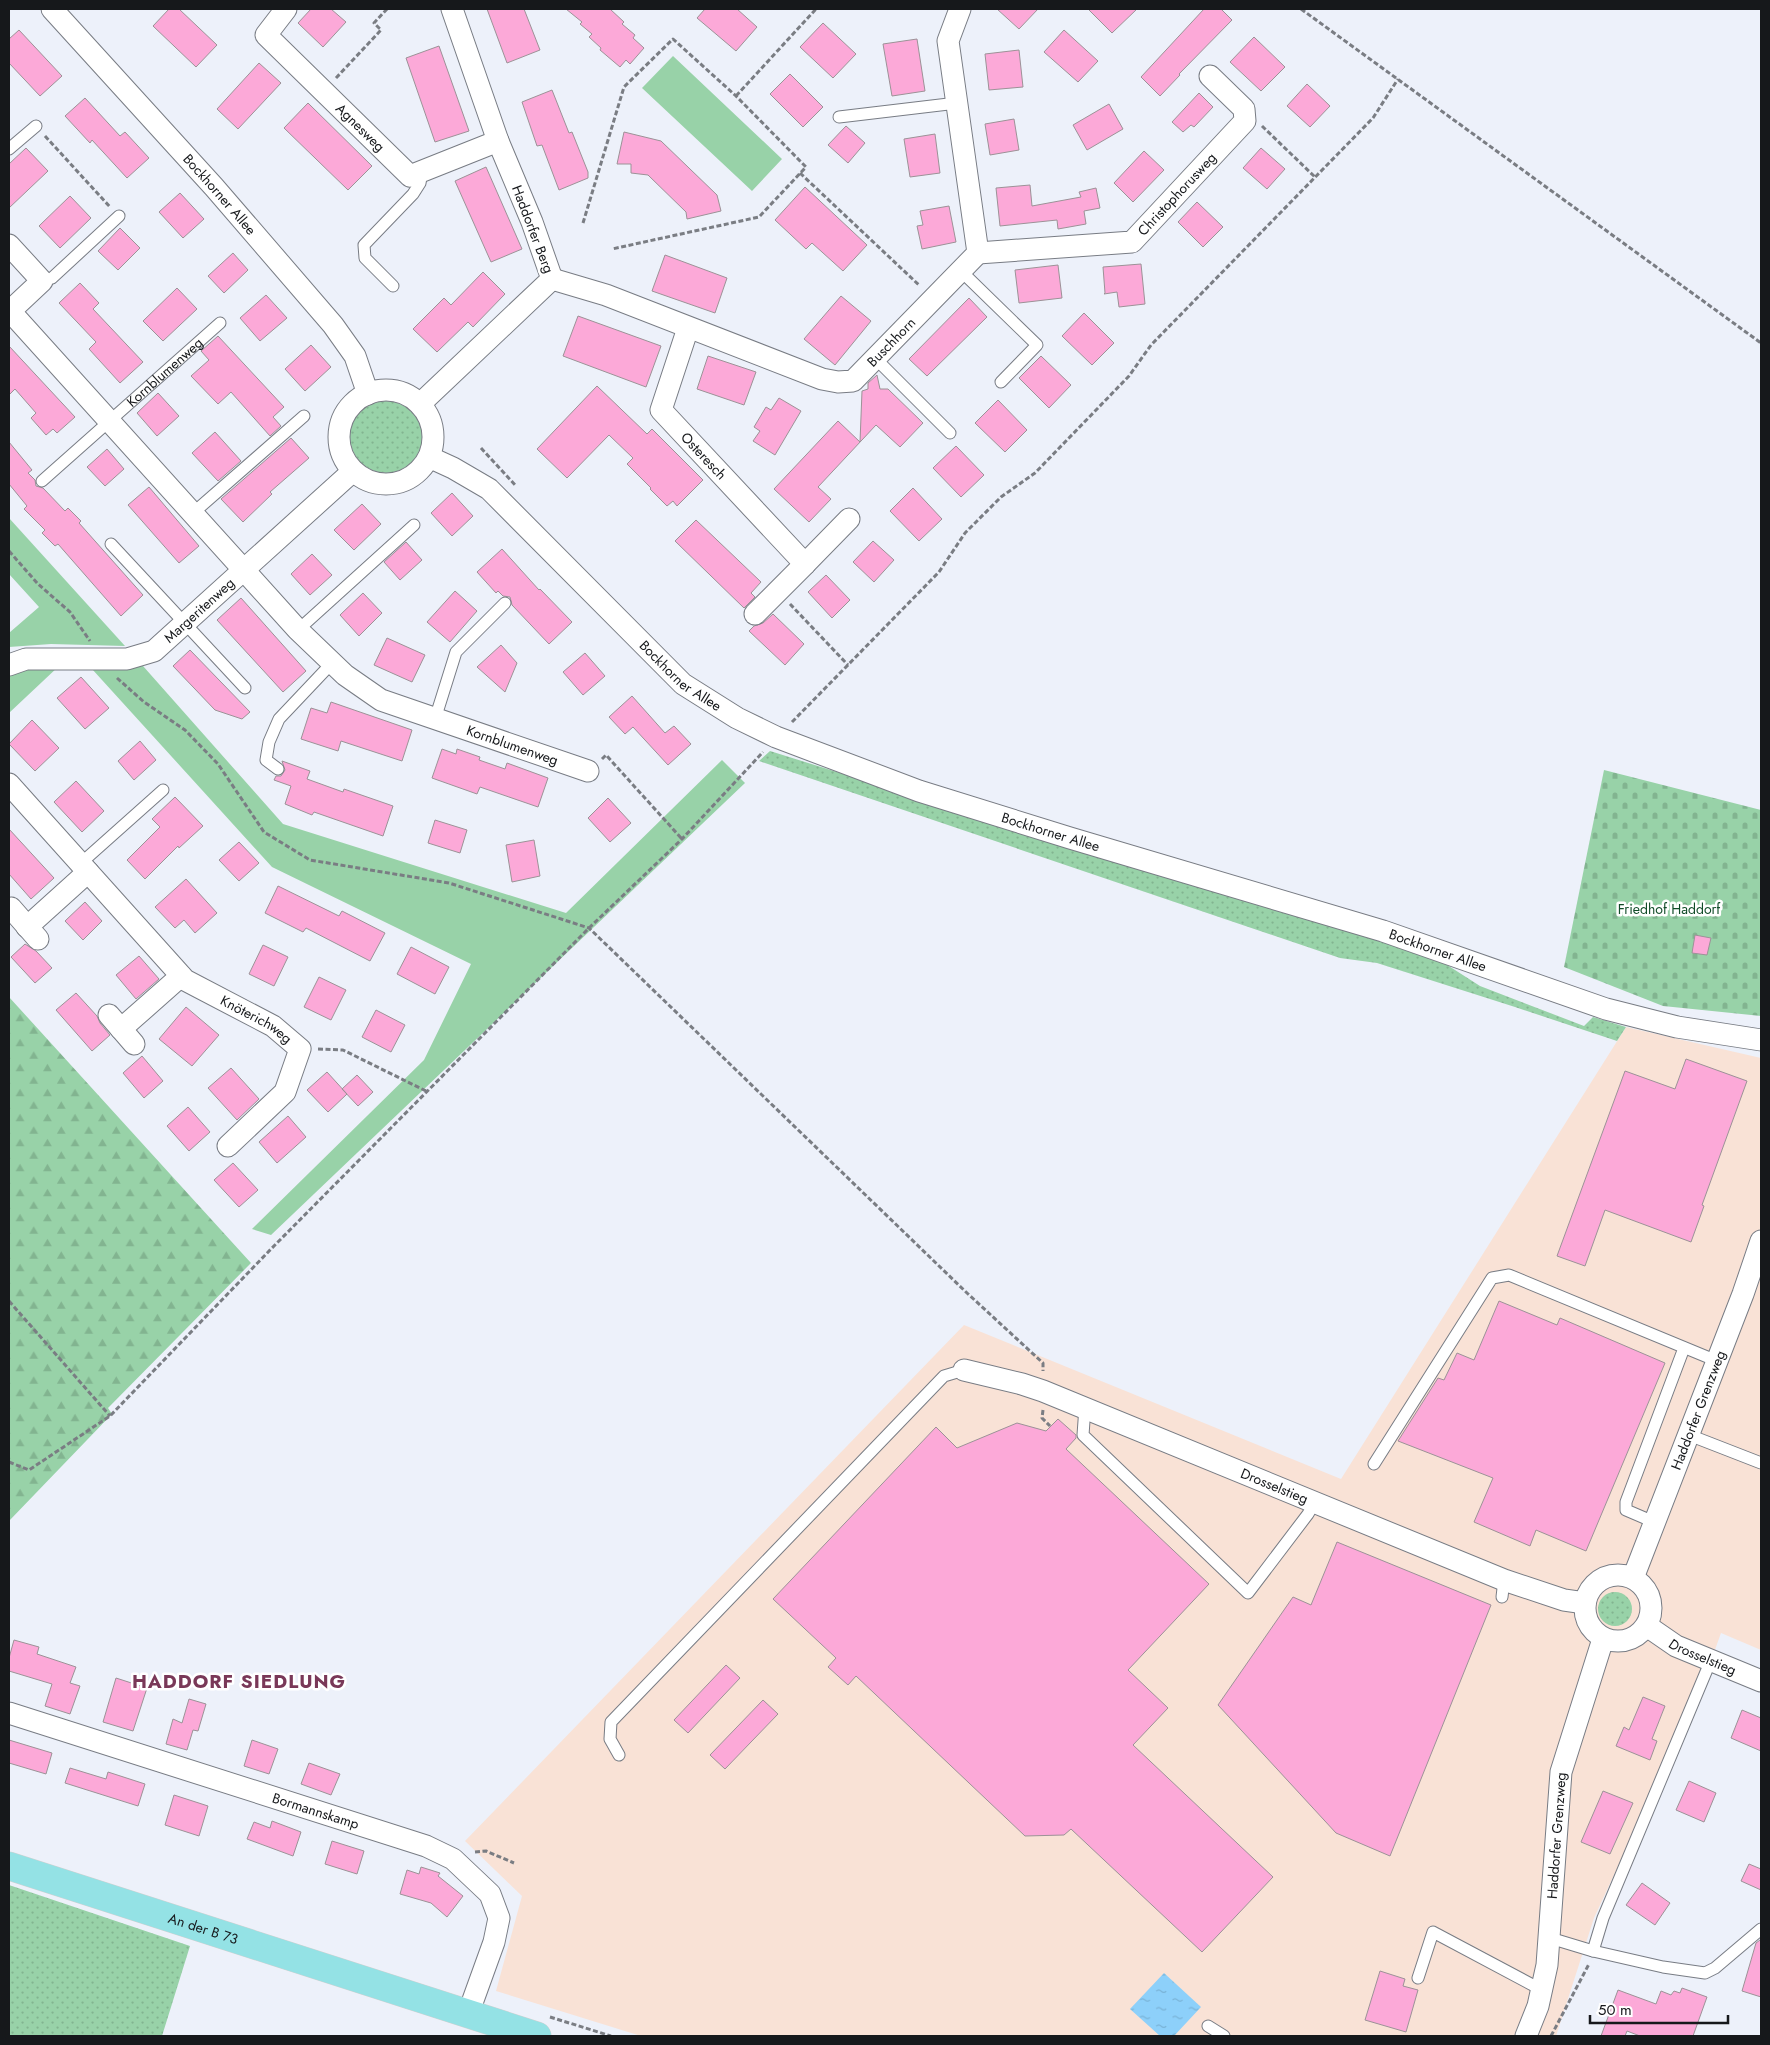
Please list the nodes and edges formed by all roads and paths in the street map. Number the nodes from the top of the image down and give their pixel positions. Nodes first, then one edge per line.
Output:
1 (52, 9) edge
2 (286, 9) edge
3 (387, 9) edge
4 (452, 9) edge
5 (816, 9) edge
6 (960, 9) edge
7 (1301, 9) edge
8 (1210, 76) dead end
9 (1398, 79) junction
10 (324, 92) junction
11 (736, 96) junction
12 (957, 103) junction
13 (838, 117) dead end
14 (1245, 121) junction
15 (36, 126) joint
16 (498, 141) junction
17 (9, 149) edge
18 (422, 172) junction
19 (800, 173) junction
20 (1315, 177) junction
21 (119, 216) joint
22 (583, 223) dead end
23 (9, 245) edge
24 (612, 250) dead end
25 (978, 253) junction
26 (960, 271) junction
27 (552, 279) junction
28 (42, 281) junction
29 (393, 286) dead end
30 (934, 299) junction
31 (9, 311) edge
32 (220, 323) dead end
33 (688, 328) junction
34 (1761, 344) edge
35 (875, 358) junction
36 (1001, 382) dead end
37 (368, 394) junction
38 (420, 404) junction
39 (304, 416) dead end
40 (109, 421) junction
41 (950, 433) dead end
42 (481, 448) dead end
43 (429, 458) junction
44 (353, 471) junction
45 (42, 481) dead end
46 (522, 492) dead end
47 (192, 514) junction
48 (849, 519) dead end
49 (414, 525) dead end
50 (111, 544) dead end
51 (805, 564) junction
52 (243, 571) junction
53 (778, 592) junction
54 (505, 603) dead end
55 (755, 614) dead end
56 (185, 623) junction
57 (298, 630) junction
58 (332, 664) junction
59 (848, 664) junction
60 (9, 665) edge
61 (244, 688) dead end
62 (435, 719) junction
63 (776, 737) junction
64 (278, 769) dead end
65 (588, 771) joint
66 (9, 784) edge
67 (163, 790) dead end
68 (682, 839) junction
69 (84, 868) junction
70 (11, 908) dead end
71 (589, 928) junction
72 (182, 976) junction
73 (121, 1030) dead end
74 (1761, 1040) edge
75 (300, 1049) junction
76 (428, 1092) junction
77 (228, 1146) dead end
78 (1761, 1240) edge
79 (9, 1301) edge
80 (1684, 1348) junction
81 (1717, 1361) junction
82 (1043, 1364) dead end
83 (964, 1370) joint
84 (1085, 1407) junction
85 (110, 1416) junction
86 (1042, 1418) dead end
87 (1050, 1426) dead end
88 (1689, 1435) junction
89 (9, 1462) edge
90 (1374, 1464) dead end
91 (1761, 1464) edge
92 (1315, 1502) junction
93 (1654, 1522) junction
94 (1632, 1578) junction
95 (1585, 1603) junction
96 (1647, 1626) junction
97 (1603, 1638) junction
98 (1711, 1660) junction
99 (1761, 1680) edge
100 (9, 1713) edge
101 (620, 1754) dead end
102 (457, 1863) junction
103 (514, 1863) dead end
104 (9, 1866) edge
105 (1761, 1929) edge
106 (1550, 1938) junction
107 (1593, 1951) junction
108 (1418, 1978) dead end
109 (1542, 1990) junction
110 (468, 2014) junction
111 (1208, 2026) dead end
112 (537, 2036) edge
113 (1224, 2036) edge
114 (1526, 2036) edge
115 (1551, 2036) edge

1 - 37 street, Bockhorner Allee
2 - 10 street, Agnesweg
3 - 10 path
4 - 16 street, Haddorfer Berg
5 - 11 path
6 - 12 street
7 - 9 path
8 - 14 street
9 - 20 path
9 - 34 path
10 - 18 street, Agnesweg
11 - 19 path
11 - 22 path
12 - 13 lane
12 - 25 street
14 - 20 path
14 - 25 street, Christophorusweg
15 - 17 lane
15 - 21 path
16 - 18 street
16 - 27 street, Haddorfer Berg
18 - 29 lane
19 - 24 path
19 - 30 path
20 - 59 path
21 - 28 lane, Kornblumenweg
23 - 28 street
25 - 26 street, Buschhorn
26 - 30 street, Buschhorn
26 - 36 lane
27 - 33 street, Buschhorn
27 - 38 street, Haddorfer Berg
28 - 31 street, Kornblumenweg
30 - 35 street, Buschhorn
31 - 40 street, Kornblumenweg
32 - 40 lane, Kornblumenweg
33 - 35 street, Buschhorn
33 - 51 street, Osteresch
35 - 41 lane
37 - 38 street
37 - 44 street
38 - 43 street
39 - 47 lane
40 - 45 lane, Kornblumenweg
40 - 47 street, Kornblumenweg
42 - 46 path
43 - 44 street
43 - 63 street, Bockhorner Allee
44 - 52 street, Margeritenweg
47 - 52 street, Kornblumenweg
48 - 51 street
49 - 57 lane
50 - 56 lane
51 - 53 street
52 - 56 street, Margeritenweg
52 - 57 street, Kornblumenweg
53 - 55 street
53 - 59 path
54 - 62 lane
56 - 60 street, Margeritenweg
56 - 61 lane
57 - 58 street, Kornblumenweg
58 - 62 street, Kornblumenweg
58 - 64 lane
59 - 63 path
62 - 65 street, Kornblumenweg
63 - 68 path
63 - 74 street, Bockhorner Allee
65 - 68 path
66 - 69 street, Knöterichweg
67 - 69 lane
68 - 71 path
69 - 70 street
69 - 72 street, Knöterichweg
71 - 76 path
71 - 82 path
72 - 73 street
72 - 75 street, Knöterichweg
75 - 76 path
75 - 77 street, Knöterichweg
76 - 85 path
78 - 81 street, Haddorfer Grenzweg
79 - 85 path
80 - 81 lane
80 - 90 lane
80 - 93 lane
81 - 88 street, Haddorfer Grenzweg
83 - 84 street, Drosselstieg
83 - 101 lane
84 - 92 street, Drosselstieg
84 - 92 lane
85 - 89 path
86 - 87 path
88 - 91 lane
88 - 93 street, Haddorfer Grenzweg
92 - 95 street, Drosselstieg
93 - 94 street, Haddorfer Grenzweg
94 - 95 street
94 - 96 street
95 - 97 street
96 - 97 street
96 - 98 street, Drosselstieg
97 - 106 street, Haddorfer Grenzweg
98 - 99 street, Drosselstieg
98 - 107 lane
100 - 102 street, Bormannskamp
102 - 103 path
102 - 110 street, Bormannskamp
104 - 110 main road, An der B 73
105 - 107 lane
106 - 107 lane
106 - 109 street, Haddorfer Grenzweg
107 - 115 path
108 - 109 lane
109 - 114 street, Haddorfer Grenzweg
110 - 112 main road
111 - 113 lane

